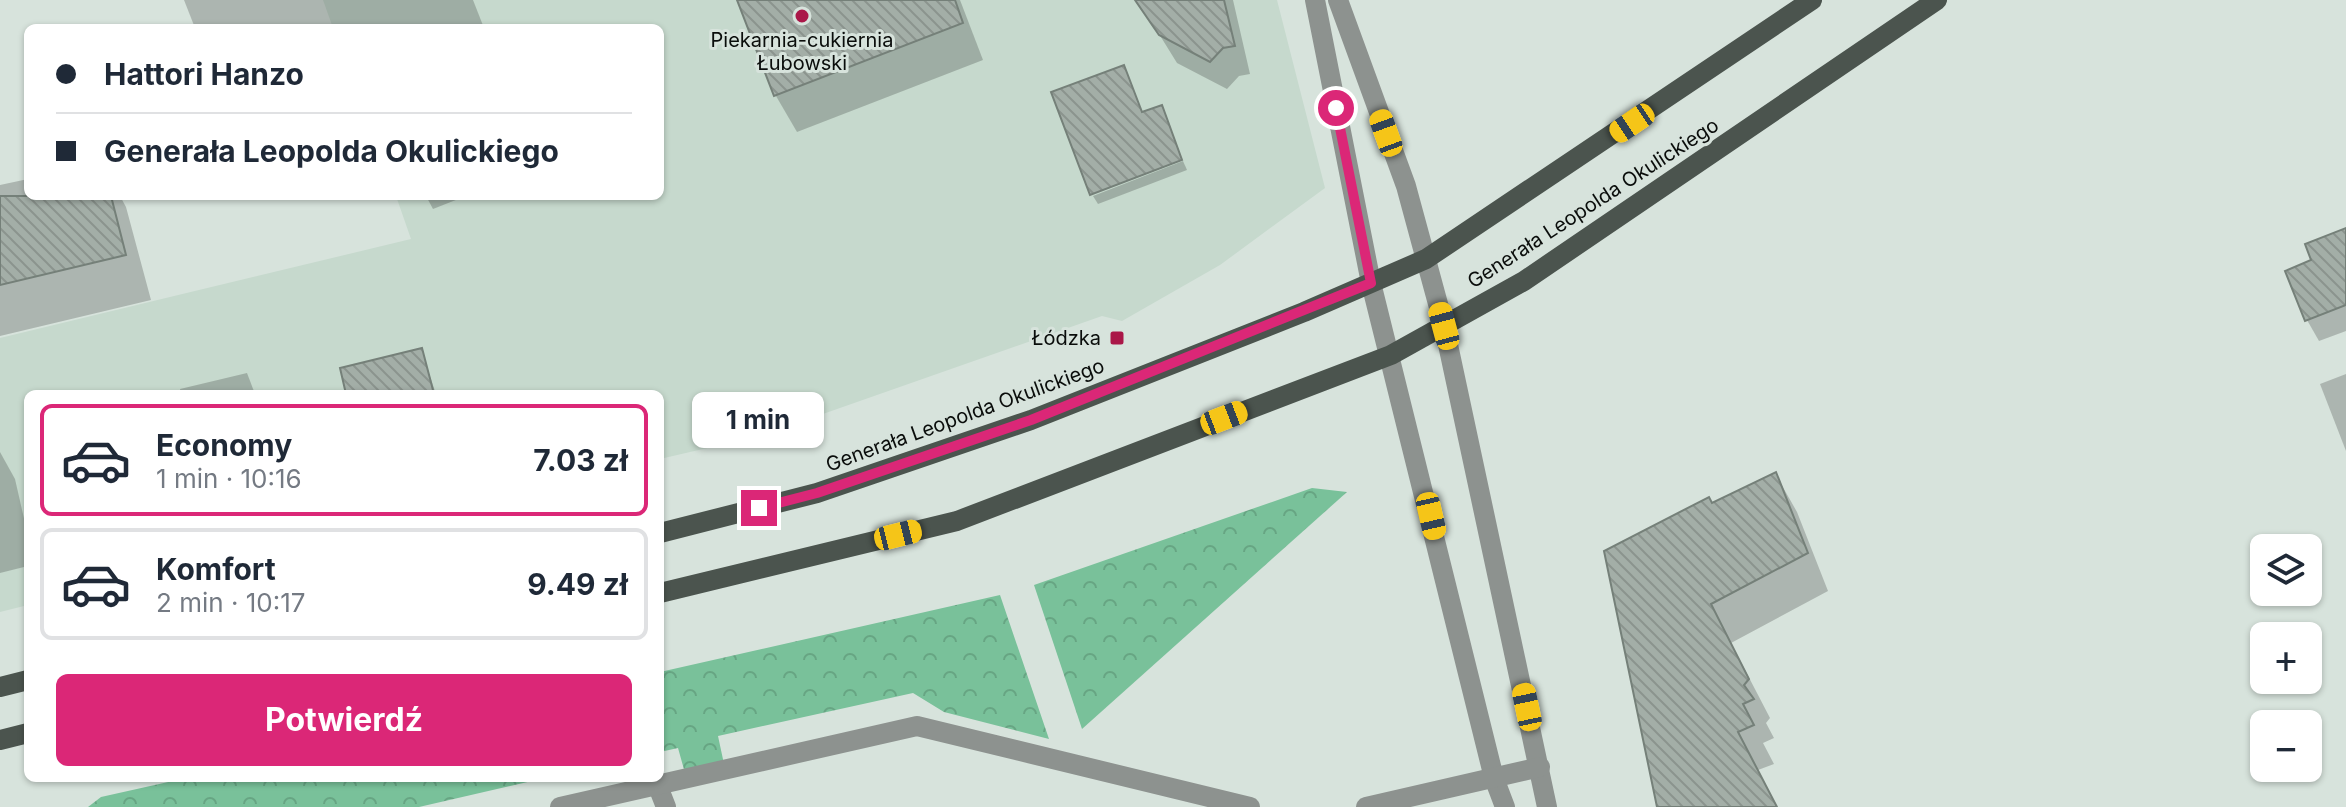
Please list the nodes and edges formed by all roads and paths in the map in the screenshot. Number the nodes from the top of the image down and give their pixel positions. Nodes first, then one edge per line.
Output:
1 (1315, 0) edge
2 (1338, 0) edge
3 (1812, 0) edge
4 (1937, 0) edge
5 (1426, 259) junction
6 (1371, 283) junction
7 (1444, 326) junction
8 (1391, 355) junction
9 (664, 532) edge
10 (664, 592) edge
11 (24, 681) edge
12 (0, 687) edge
13 (24, 734) edge
14 (0, 740) edge
15 (1540, 767) junction
16 (1494, 778) junction
17 (657, 784) junction
18 (560, 807) edge
19 (666, 807) edge
20 (1250, 807) edge
21 (1366, 807) edge
22 (1505, 807) edge
23 (1547, 807) edge

1 - 6 street
2 - 5 street
3 - 5 main road, Generała Leopolda Okulickiego
4 - 7 main road, Generała Leopolda Okulickiego
5 - 6 main road, Generała Leopolda Okulickiego
5 - 7 street
6 - 8 street
6 - 9 main road, Generała Leopolda Okulickiego
7 - 8 main road, Generała Leopolda Okulickiego
7 - 15 street
8 - 10 main road, Generała Leopolda Okulickiego
8 - 16 street
11 - 12 main road
13 - 14 main road
15 - 16 street
15 - 23 street
16 - 21 street
16 - 22 street
17 - 18 street
17 - 19 street
17 - 20 street

